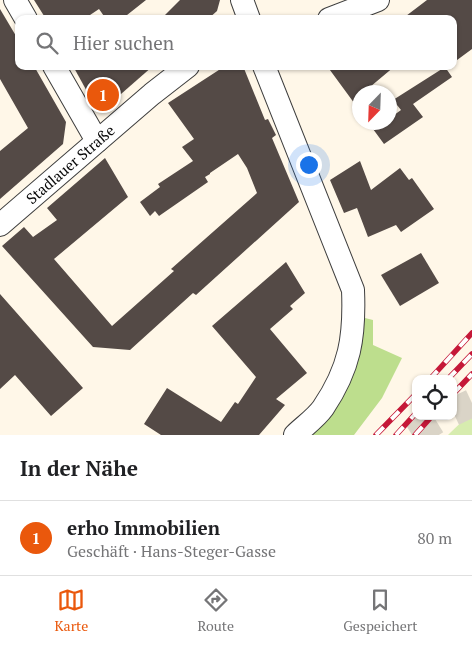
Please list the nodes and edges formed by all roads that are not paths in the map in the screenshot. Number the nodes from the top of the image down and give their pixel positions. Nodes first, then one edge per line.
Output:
1 (15, 0) edge
2 (242, 0) edge
3 (378, 0) edge
4 (24, 15) edge
5 (248, 15) edge
6 (339, 15) edge
7 (56, 70) edge
8 (183, 70) edge
9 (266, 70) edge
10 (97, 141) junction
11 (0, 225) edge
12 (295, 435) edge

1 - 4 street
2 - 5 street
3 - 6 street
7 - 10 street
8 - 10 street, Stadlauer Straße
9 - 12 street
10 - 11 street, Stadlauer Straße

